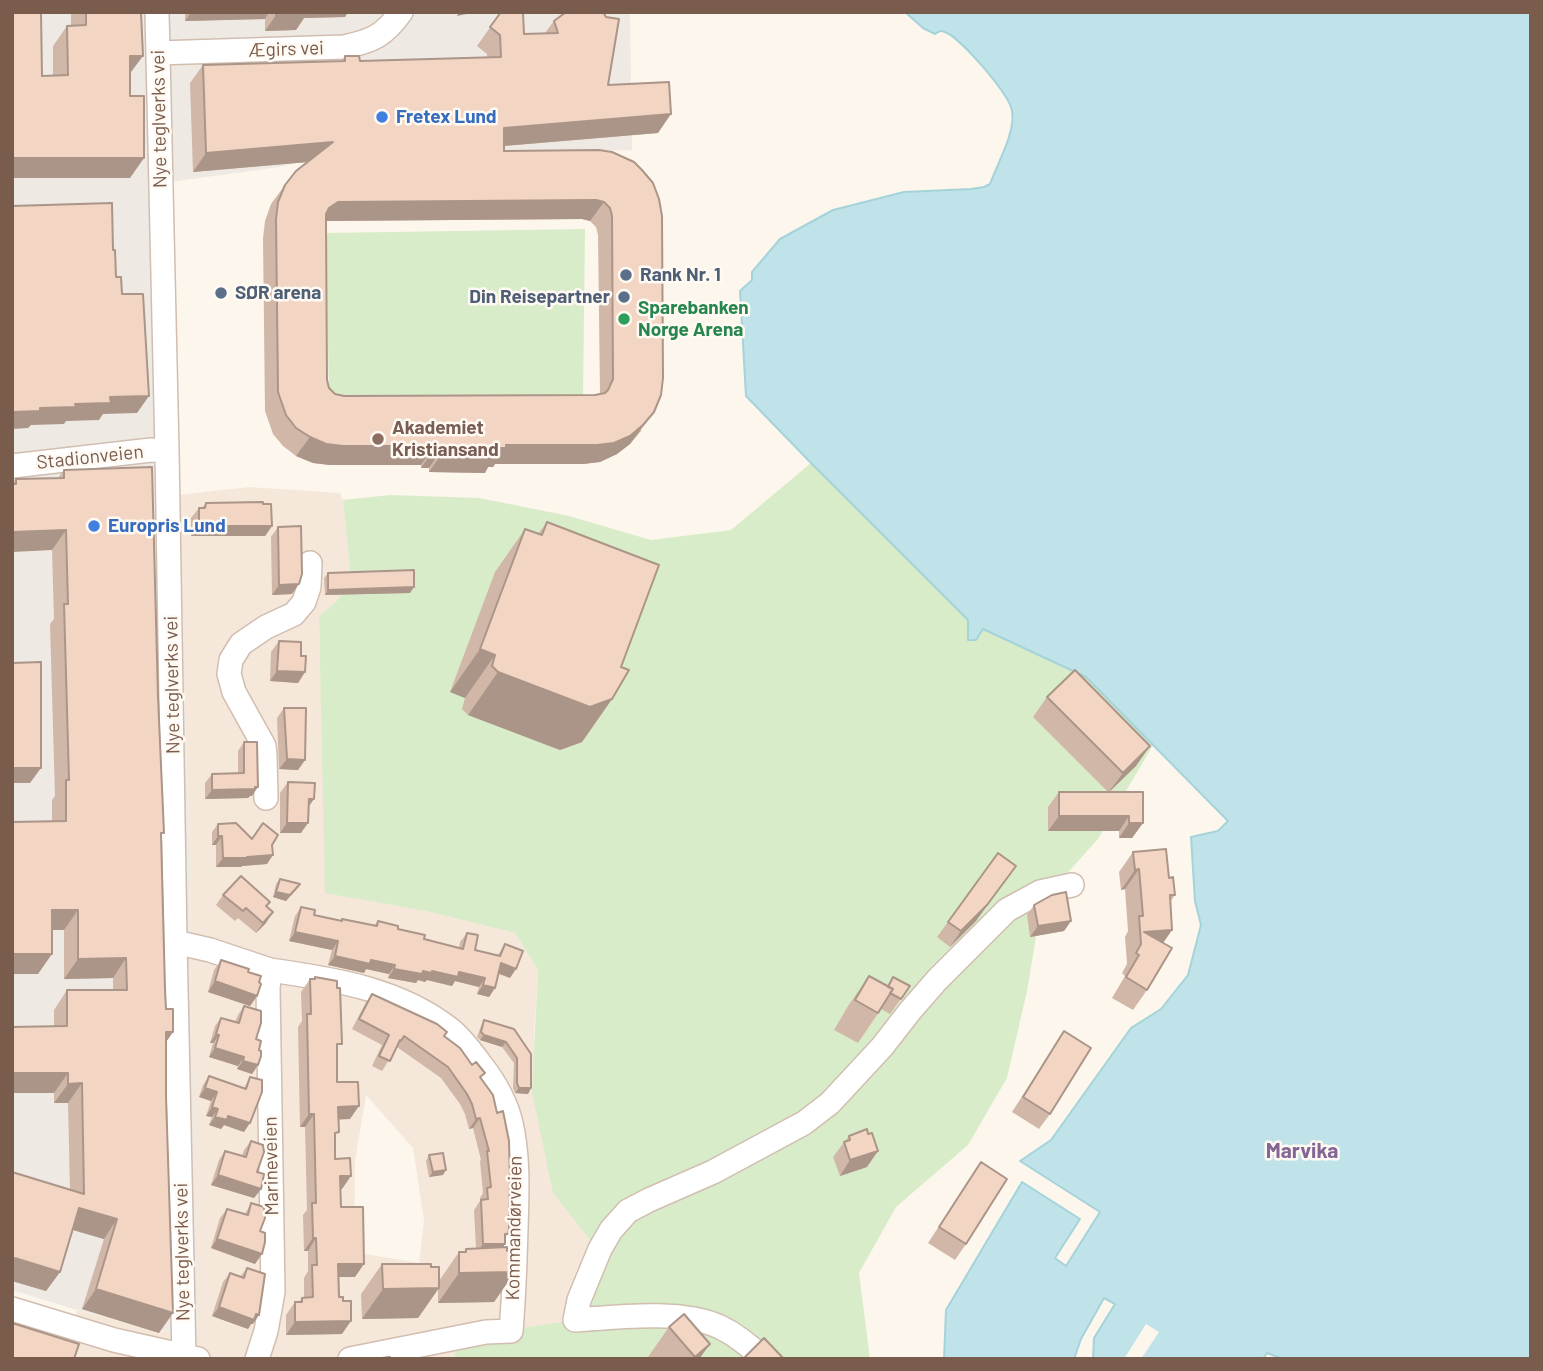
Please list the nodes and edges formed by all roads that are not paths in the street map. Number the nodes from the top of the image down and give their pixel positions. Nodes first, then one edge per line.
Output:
1 (157, 12) edge
2 (401, 12) edge
3 (158, 53) junction
4 (167, 451) junction
5 (12, 466) edge
6 (310, 563) dead end
7 (266, 798) dead end
8 (1073, 885) dead end
9 (175, 942) junction
10 (270, 970) junction
11 (12, 1309) edge
12 (189, 1357) edge
13 (257, 1359) edge
14 (350, 1359) edge
15 (764, 1359) edge

1 - 3 street, Nye teglverks vei
2 - 3 street, Ægirs vei
3 - 4 street, Nye teglverks vei
4 - 5 street, Stadionveien
4 - 9 street, Nye teglverks vei
6 - 7 street
8 - 15 street
9 - 10 street
9 - 12 street, Nye teglverks vei
10 - 13 street, Marineveien
10 - 14 street, Kommandørveien
11 - 12 street

